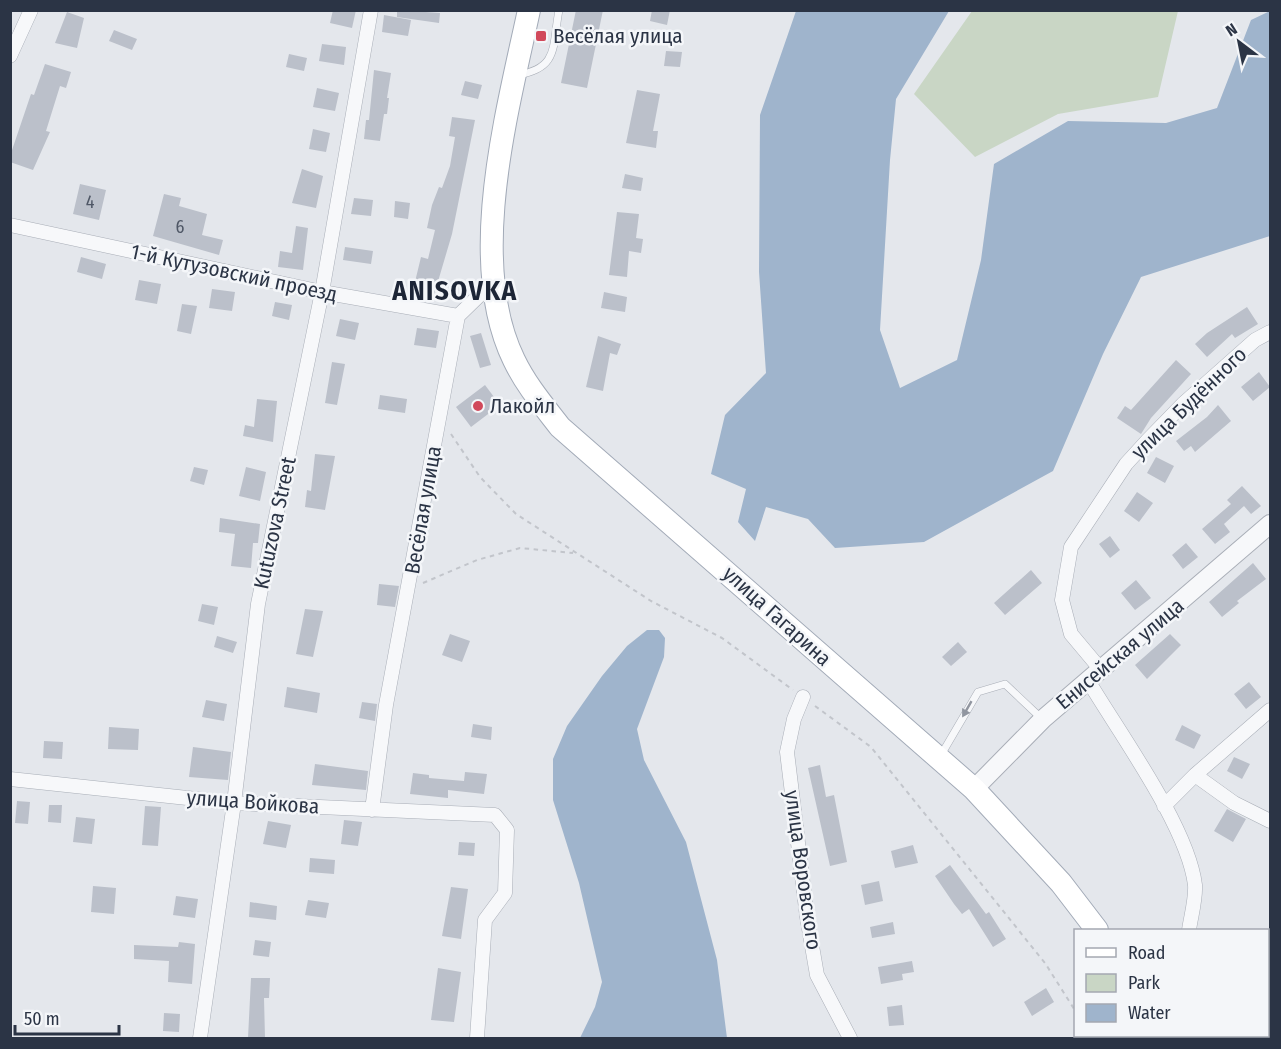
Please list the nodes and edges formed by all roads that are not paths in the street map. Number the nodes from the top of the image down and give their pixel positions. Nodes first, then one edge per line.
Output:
1 (31, 10) edge
2 (371, 10) edge
3 (529, 10) edge
4 (559, 10) edge
5 (10, 56) edge
6 (515, 76) junction
7 (10, 225) edge
8 (493, 282) junction
9 (322, 292) junction
10 (458, 316) junction
11 (1270, 332) edge
12 (1270, 524) edge
13 (1095, 676) junction
14 (803, 697) road end
15 (1270, 710) edge
16 (1043, 719) junction
17 (938, 759) junction
18 (1195, 775) junction
19 (10, 779) edge
20 (974, 789) junction
21 (234, 803) junction
22 (1164, 806) junction
23 (372, 810) junction
24 (1270, 821) edge
25 (1096, 929) edge
26 (1190, 929) edge
27 (200, 1038) edge
28 (477, 1038) edge
29 (850, 1038) edge

1 - 5 street
2 - 9 street, Kutuzova Street
3 - 6 main road
4 - 6 lane
6 - 8 main road
7 - 9 street, 1-й Кутузовский проезд
8 - 10 street
8 - 17 main road, улица Гагарина
9 - 10 street, 1-й Кутузовский проезд
9 - 21 street, Kutuzova Street
10 - 23 street, Весёлая улица
11 - 13 street, улица Будённого
12 - 13 street, Енисейская улица
13 - 16 street, Енисейская улица
13 - 22 street, улица Будённого
14 - 29 street, улица Воровского
15 - 18 street
16 -> 17 lane
16 - 20 street, Енисейская улица
17 - 20 main road, улица Гагарина
18 - 22 street
18 - 24 street
19 - 21 street, улица Войкова
20 - 25 main road, улица Гагарина
21 - 23 street, улица Войкова
21 - 27 street, Kutuzova Street
22 - 26 street, улица Будённого
23 - 28 street, улица Войкова

